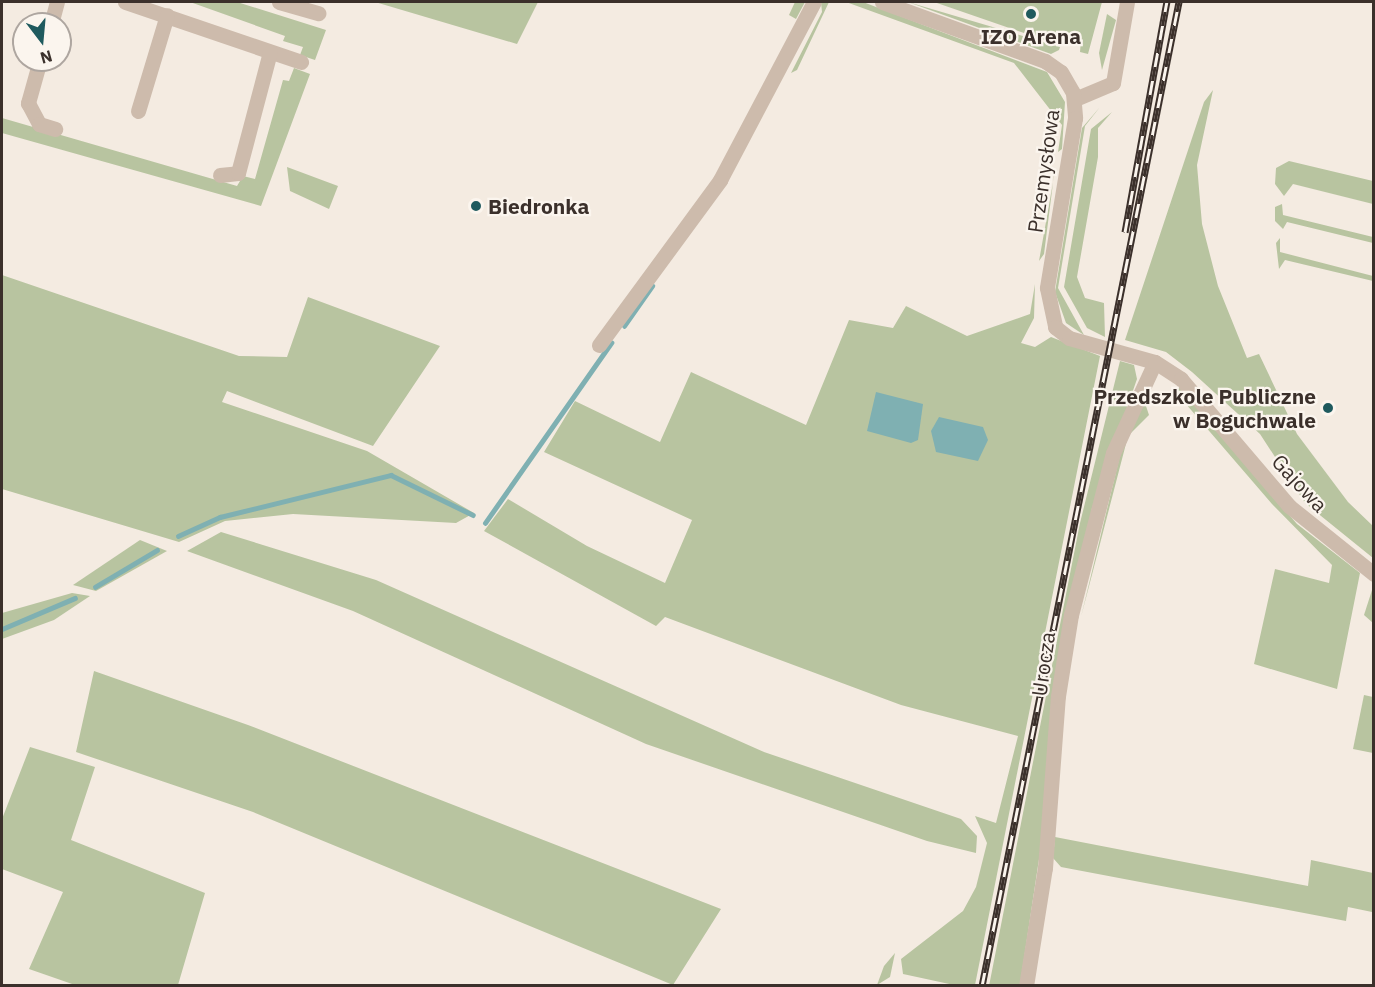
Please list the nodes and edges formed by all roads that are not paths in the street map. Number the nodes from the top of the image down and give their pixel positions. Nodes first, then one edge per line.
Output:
1 (125, 2) edge
2 (279, 2) edge
3 (814, 2) edge
4 (882, 2) edge
5 (1127, 2) edge
6 (318, 13) dead end
7 (167, 15) junction
8 (270, 52) junction
9 (301, 62) dead end
10 (37, 72) edge
11 (1075, 99) junction
12 (138, 111) dead end
13 (55, 129) dead end
14 (220, 175) dead end
15 (599, 345) dead end
16 (1155, 362) junction
17 (1374, 574) edge
18 (1026, 986) edge

1 - 7 street
2 - 6 street
3 - 15 street
4 - 11 street, Przemysłowa
5 - 11 street
7 - 8 street
7 - 12 street
8 - 9 street
8 - 14 street
10 - 13 street
11 - 16 street, Przemysłowa
16 - 17 street, Gajowa
16 - 18 street, Urocza

